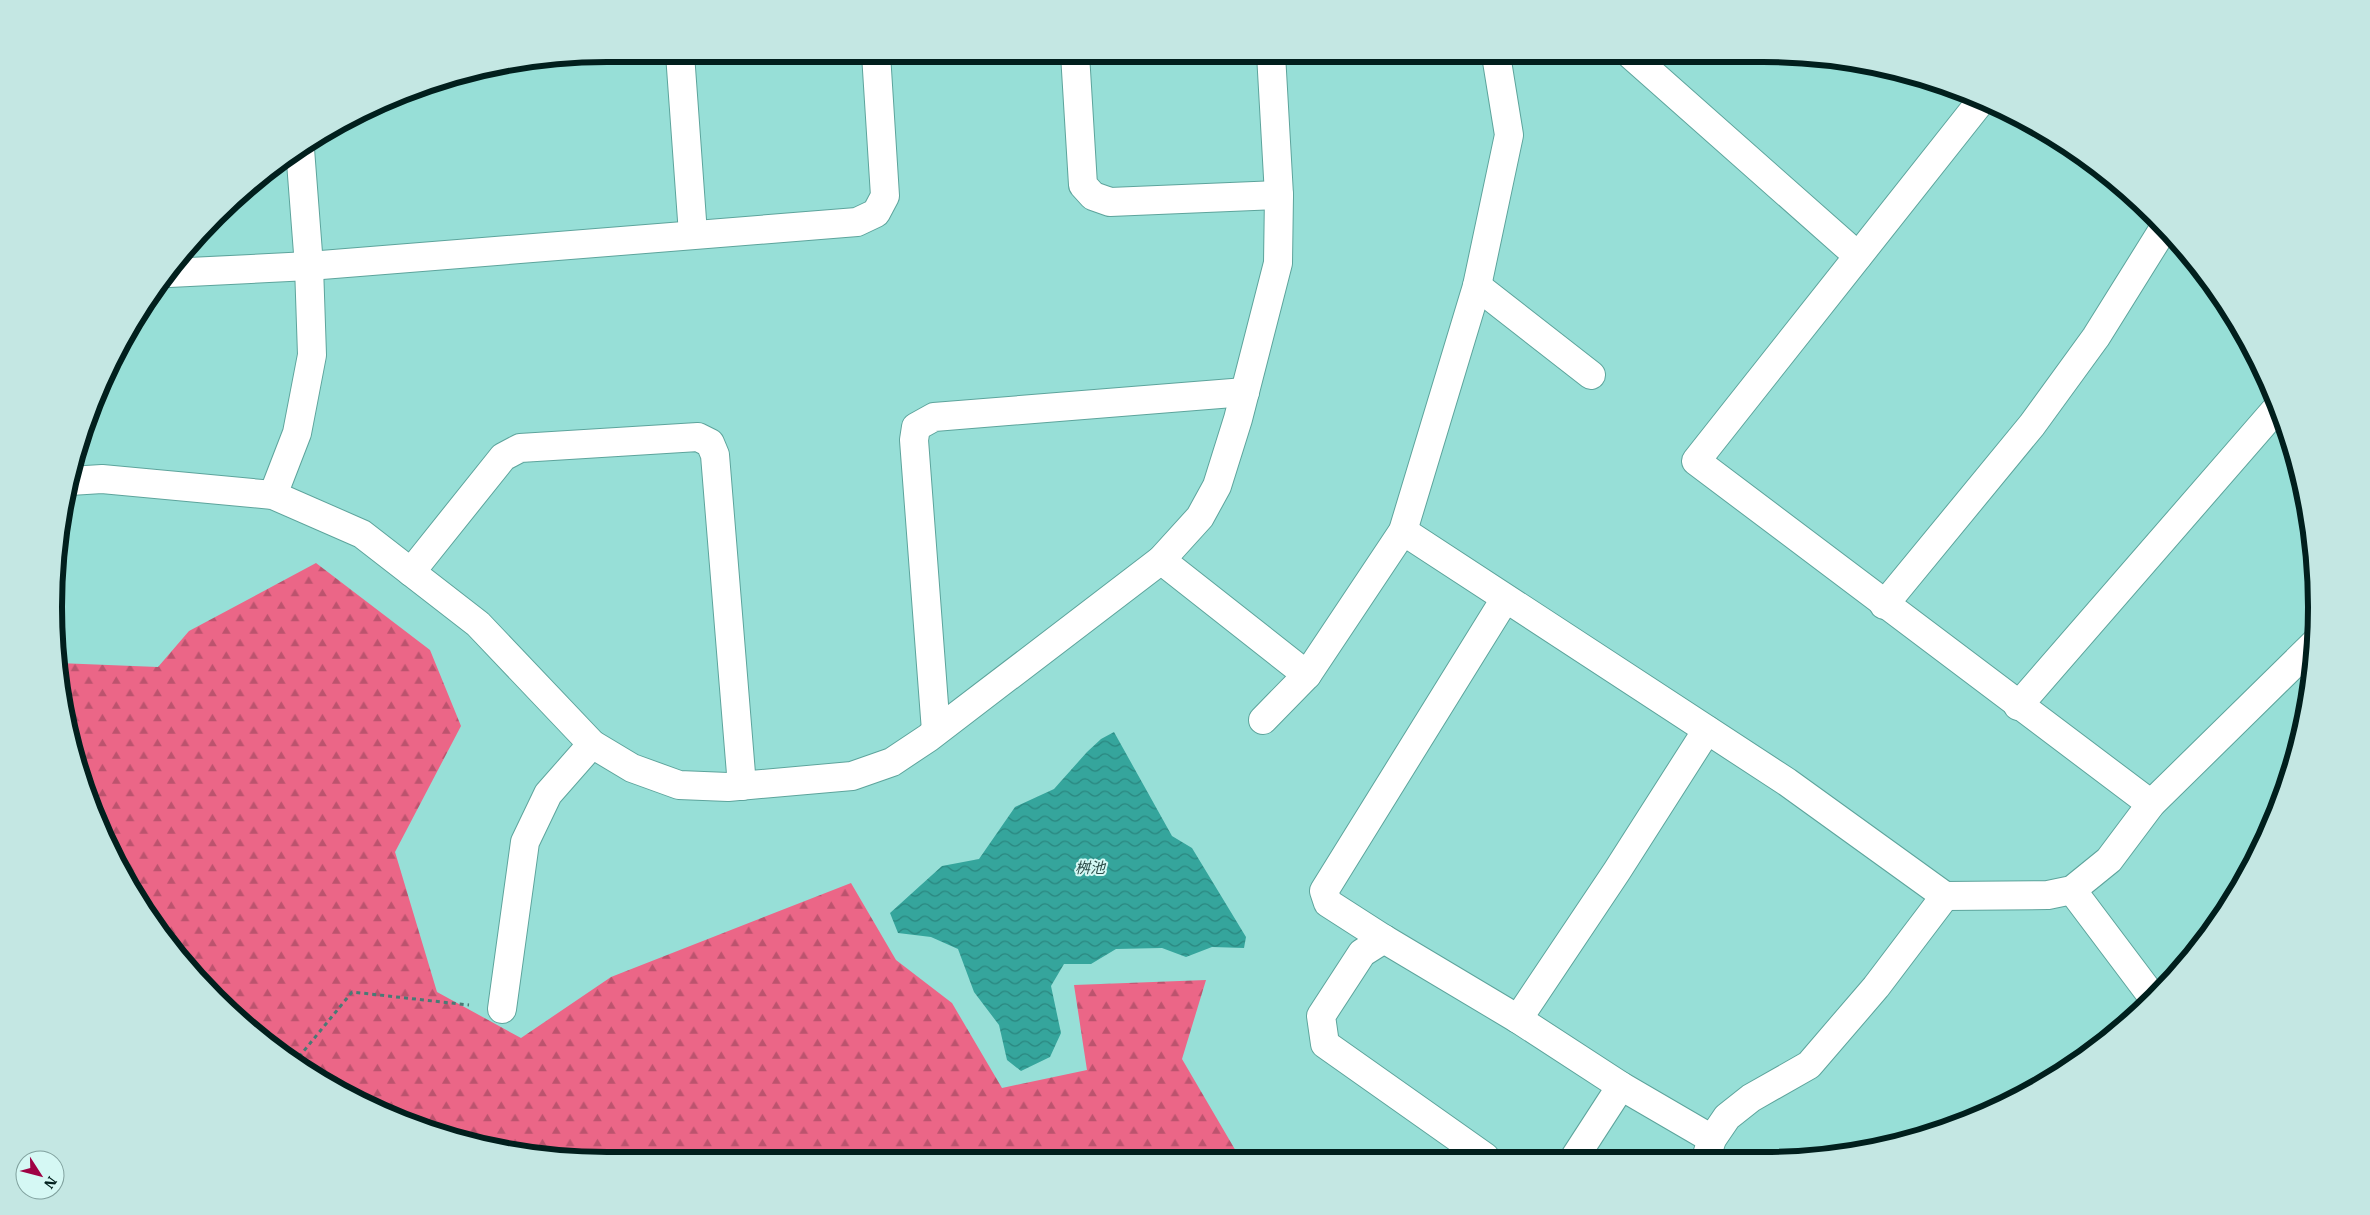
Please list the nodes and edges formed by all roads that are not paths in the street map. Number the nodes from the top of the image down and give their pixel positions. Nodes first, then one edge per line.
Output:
1 (681, 62) edge
2 (877, 62) edge
3 (1075, 62) edge
4 (1271, 62) edge
5 (1497, 62) edge
6 (1639, 62) edge
7 (1976, 106) edge
8 (301, 157) edge
9 (1279, 195) junction
10 (693, 234) junction
11 (2160, 235) edge
12 (1858, 256) junction
13 (309, 266) junction
14 (178, 273) edge
15 (1477, 286) junction
16 (1591, 375) dead end
17 (1245, 392) junction
18 (2272, 414) edge
19 (78, 481) edge
20 (273, 495) junction
21 (1403, 531) junction
22 (1161, 560) junction
23 (412, 572) junction
24 (1505, 599) junction
25 (1884, 605) junction
26 (2305, 652) edge
27 (1306, 675) junction
28 (2018, 706) junction
29 (1263, 720) dead end
30 (1707, 730) junction
31 (936, 731) junction
32 (592, 744) junction
33 (742, 786) junction
34 (2151, 804) junction
35 (2072, 890) junction
36 (1945, 896) junction
37 (1384, 939) junction
38 (2149, 992) edge
39 (502, 1009) road end
40 (1518, 1019) junction
41 (1621, 1086) junction
42 (1709, 1148) edge
43 (1477, 1152) edge
44 (1578, 1152) edge

1 - 10 street
2 - 10 street
3 - 9 street
4 - 9 street
5 - 15 street
6 - 12 street
7 - 12 street
8 - 13 street
9 - 17 street
10 - 13 street
11 - 25 street
12 - 25 street
13 - 14 street
13 - 20 street
15 - 16 street
15 - 21 street
17 - 22 street
17 - 31 street
18 - 28 street
19 - 20 street
20 - 23 street
21 - 24 street
21 - 27 street
22 - 27 street
22 - 31 street
23 - 32 street
23 - 33 street
24 - 30 street
24 - 37 street
25 - 28 street
26 - 34 street
27 - 29 street
28 - 34 street
30 - 36 street
30 - 40 street
31 - 33 street
32 - 33 street
32 - 39 street
34 - 35 street
35 - 36 street
35 - 38 street
36 - 42 street
37 - 40 street
37 - 43 street
40 - 41 street
41 - 42 street
41 - 44 street

